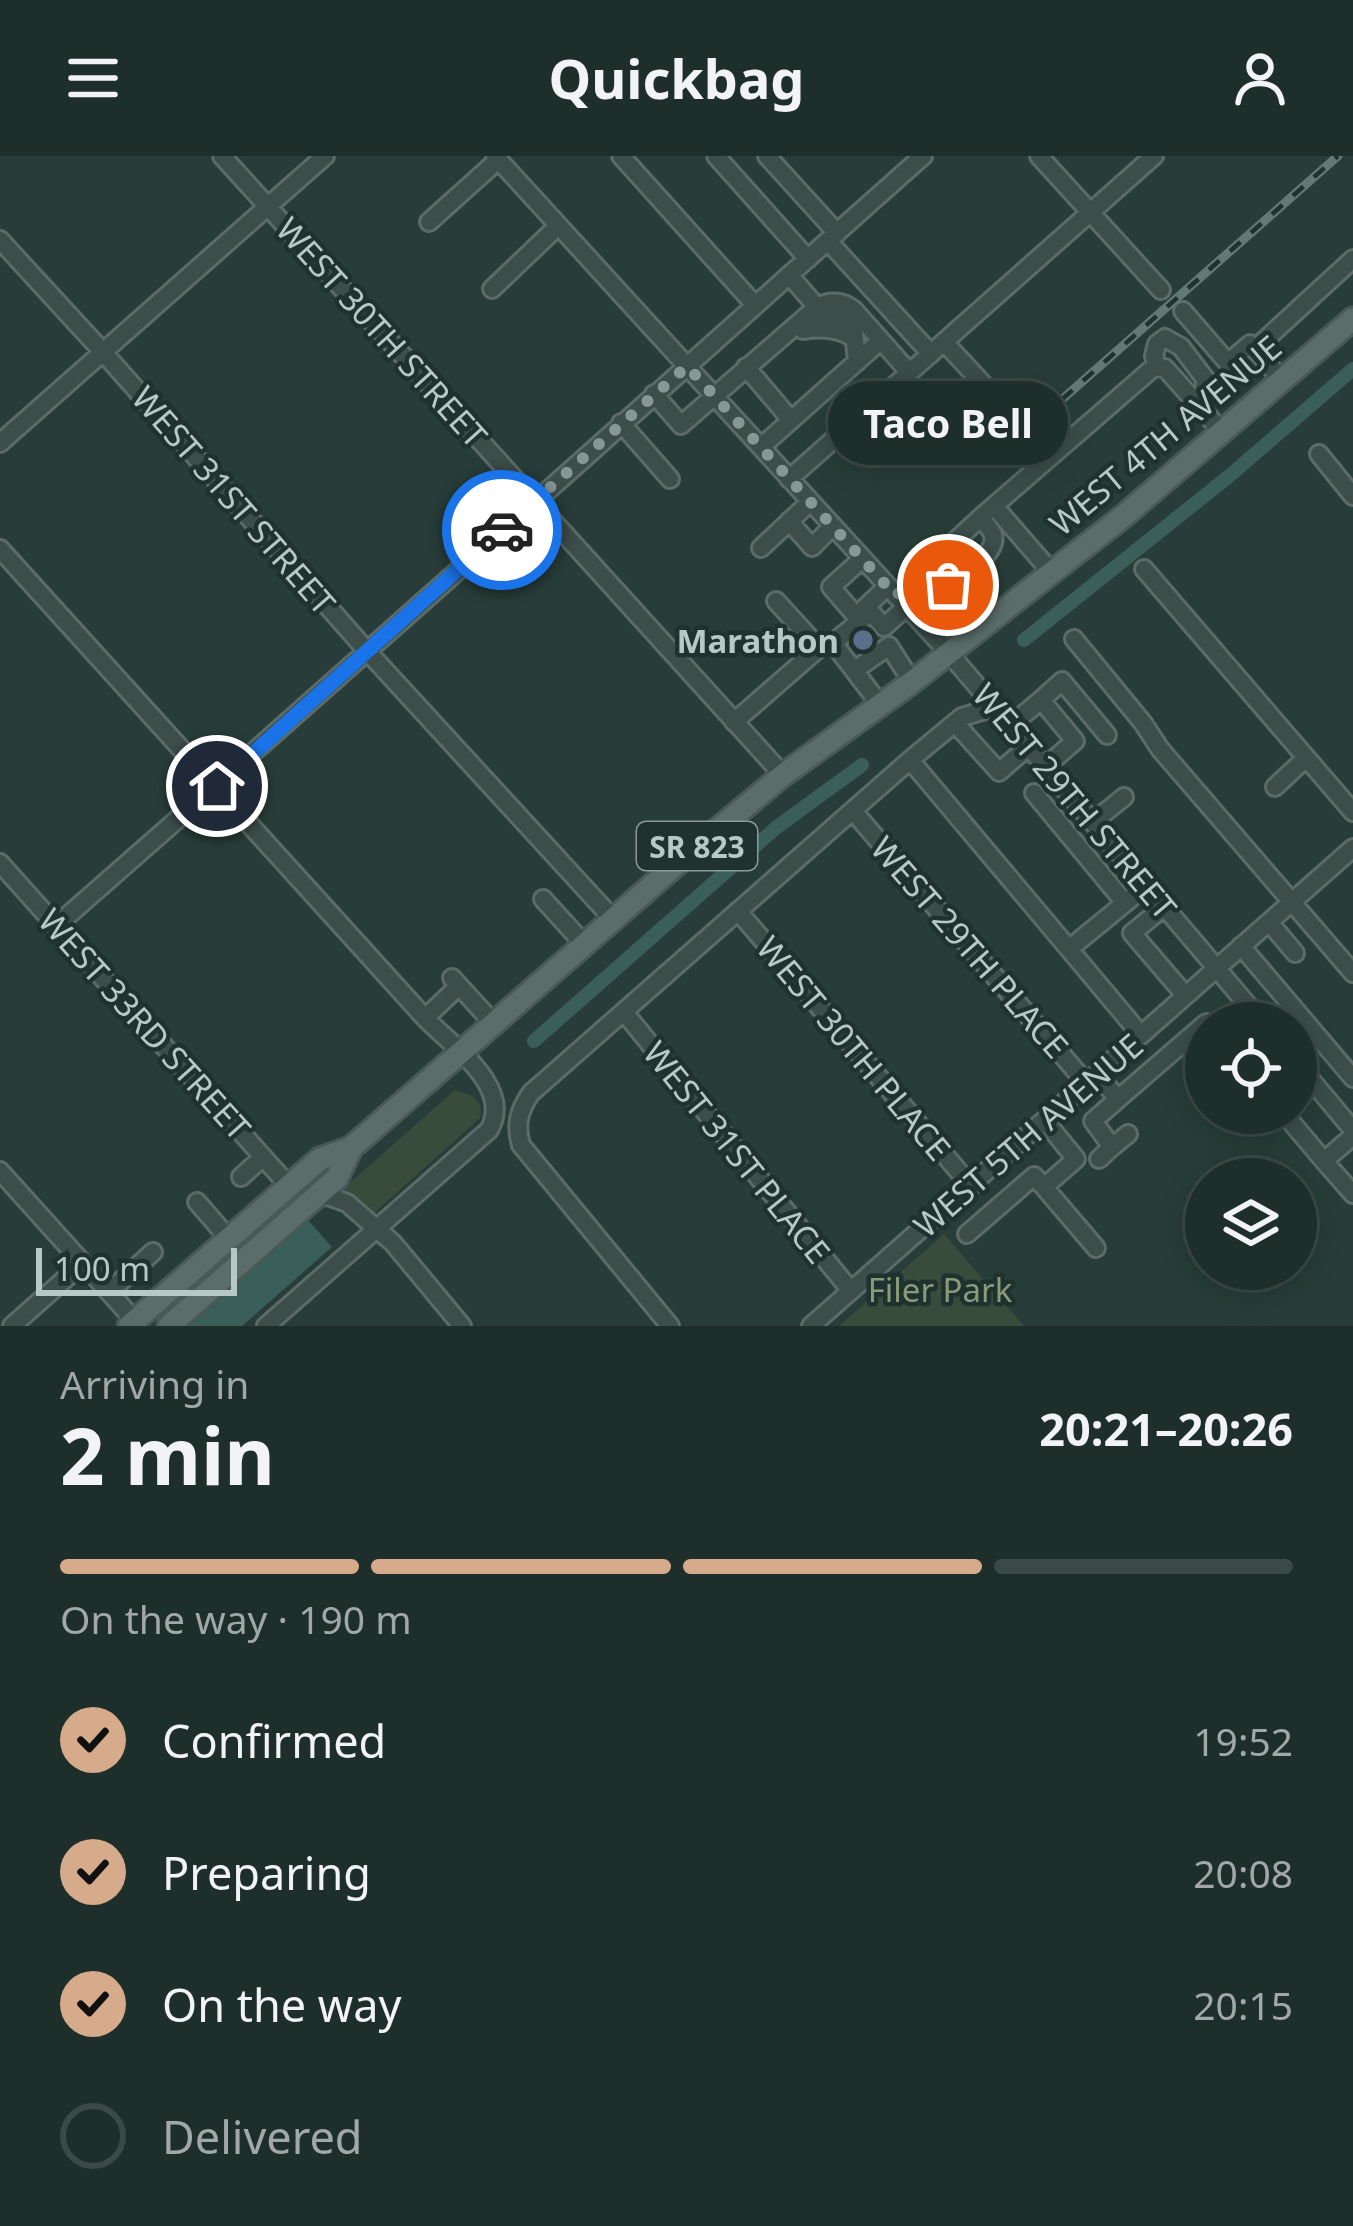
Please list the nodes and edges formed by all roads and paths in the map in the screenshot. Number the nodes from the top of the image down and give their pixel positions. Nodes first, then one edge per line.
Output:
1 (223, 156) edge
2 (325, 156) edge
3 (621, 156) edge
4 (716, 156) edge
5 (767, 156) edge
6 (923, 156) edge
7 (1040, 156) edge
8 (1154, 156) edge
9 (496, 158) edge
10 (269, 206) junction
11 (1091, 212) junction
12 (429, 222) dead end
13 (558, 226) junction
14 (832, 237) junction
15 (0, 240) edge
16 (808, 259) junction
17 (1353, 259) edge
18 (789, 275) junction
19 (492, 289) dead end
20 (1161, 290) dead end
21 (755, 305) junction
22 (817, 307) junction
23 (1183, 311) dead end
24 (1353, 319) edge
25 (880, 341) junction
26 (938, 348) junction
27 (1255, 350) junction
28 (102, 351) junction
29 (856, 362) junction
30 (687, 366) junction
31 (1157, 366) junction
32 (746, 367) junction
33 (910, 373) junction
34 (1282, 381) junction
35 (891, 388) junction
36 (654, 394) junction
37 (714, 395) junction
38 (997, 399) dead end
39 (1196, 401) junction
40 (872, 406) junction
41 (791, 419) junction
42 (621, 423) junction
43 (1223, 433) junction
44 (0, 443) edge
45 (761, 447) junction
46 (1319, 454) dead end
47 (670, 479) dead end
48 (789, 479) junction
49 (1353, 496) edge
50 (534, 500) junction
51 (810, 502) junction
52 (987, 512) junction
53 (789, 521) junction
54 (833, 526) junction
55 (761, 548) dead end
56 (0, 549) edge
57 (862, 559) junction
58 (1144, 569) dead end
59 (922, 571) junction
60 (1052, 573) junction
61 (896, 597) junction
62 (776, 601) dead end
63 (856, 616) junction
64 (882, 636) junction
65 (1075, 639) dead end
66 (819, 648) junction
67 (368, 652) junction
68 (949, 653) junction
69 (852, 659) junction
70 (911, 682) junction
71 (1041, 700) junction
72 (879, 704) junction
73 (995, 706) junction
74 (734, 722) junction
75 (955, 723) junction
76 (1011, 725) junction
77 (1107, 735) dead end
78 (1029, 746) junction
79 (1306, 758) junction
80 (910, 760) junction
81 (1046, 766) junction
82 (783, 775) junction
83 (217, 786) junction
84 (1275, 787) dead end
85 (1034, 793) dead end
86 (1124, 796) dead end
87 (853, 811) junction
88 (1353, 812) edge
89 (1093, 822) junction
90 (1353, 848) edge
91 (0, 863) edge
92 (1147, 885) junction
93 (543, 899) dead end
94 (1292, 901) junction
95 (1125, 903) junction
96 (1165, 907) junction
97 (738, 911) junction
98 (613, 919) junction
99 (1269, 922) junction
100 (57, 925) junction
101 (584, 944) junction
102 (1241, 946) junction
103 (1069, 949) junction
104 (1295, 952) dead end
105 (1216, 968) junction
106 (1353, 973) edge
107 (1185, 995) junction
108 (1245, 1002) edge
109 (624, 1012) junction
110 (425, 1018) junction
111 (494, 1022) junction
112 (1141, 1035) junction
113 (1185, 1041) edge
114 (460, 1053) junction
115 (1353, 1078) edge
116 (1092, 1079) junction
117 (1317, 1085) edge
118 (1118, 1099) junction
119 (1045, 1121) junction
120 (1351, 1123) edge
121 (1128, 1134) dead end
122 (1301, 1134) edge
123 (351, 1148) junction
124 (263, 1157) junction
125 (1324, 1161) junction
126 (0, 1171) edge
127 (241, 1177) dead end
128 (289, 1186) junction
129 (971, 1186) junction
130 (1044, 1187) junction
131 (1353, 1194) edge
132 (315, 1197) junction
133 (197, 1202) dead end
134 (377, 1231) junction
135 (967, 1234) dead end
136 (229, 1239) junction
137 (1096, 1248) dead end
138 (153, 1252) dead end
139 (83, 1263) junction
140 (109, 1292) junction
141 (851, 1292) junction
142 (20, 1323) edge
143 (134, 1324) edge
144 (170, 1326) edge
145 (266, 1326) edge
146 (462, 1326) edge
147 (670, 1326) edge
148 (811, 1326) edge

1 - 10 street, WEST 30TH STREET
2 - 10 street
3 - 21 street
4 - 16 street
5 - 14 street
6 - 14 street
7 - 11 street
8 - 11 street
9 - 12 street
9 - 13 street, WEST 29TH STREET
10 - 28 street
10 - 50 street, WEST 30TH STREET
11 - 20 street
11 - 26 street
13 - 19 street
13 - 30 street, WEST 29TH STREET
14 - 16 street
14 - 26 street
15 - 28 street, WEST 31ST STREET
16 - 18 street
17 - 27 street
18 - 21 street
18 - 22 street
21 - 30 street
22 - 25 street
22 - 32 street
23 - 27 street
24 - 34 main road, WEST 4TH AVENUE / SR 823
25 - 29 street
25 - 33 street
26 - 33 street
26 - 38 street
27 - 34 street
28 - 44 street
28 - 67 street, WEST 31ST STREET
29 - 32 street
29 - 41 street
30 - 36 street
30 - 37 street, WEST 29TH STREET
31 - 39 street
31 - 39 street
31 - 52 street
32 - 37 street
32 - 41 street
33 - 35 street
34 - 43 main road, WEST 4TH AVENUE / SR 823
35 - 40 street
35 - 40 street
36 - 37 street
36 - 42 street
37 - 45 street, WEST 29TH STREET
39 - 43 street
40 - 48 street
41 - 45 street
42 - 47 street
42 - 50 street
43 - 60 main road, WEST 4TH AVENUE / SR 823
45 - 48 street, WEST 29TH STREET
46 - 49 street
48 - 51 street, WEST 29TH STREET
50 - 67 street
50 - 74 street, WEST 30TH STREET
51 - 53 street
51 - 54 street, WEST 29TH STREET
52 - 59 street
52 - 59 street
52 - 60 street
53 - 54 street
53 - 55 street
54 - 57 street, WEST 29TH STREET
56 - 83 street
57 - 61 street, WEST 29TH STREET
57 - 63 street
58 - 79 street
59 - 61 street
60 - 68 main road, WEST 4TH AVENUE / SR 823
61 - 63 street
61 - 64 street
61 - 68 street, WEST 29TH STREET
62 - 66 street
63 - 66 street
64 - 69 street
64 - 69 street
64 - 70 street
65 - 94 street
66 - 74 street
67 - 83 street
67 - 98 street, WEST 31ST STREET
68 - 70 main road, WEST 4TH AVENUE / SR 823
68 - 73 street, WEST 29TH STREET
69 - 72 street
70 - 72 main road, WEST 4TH AVENUE / SR 823
71 - 76 street
71 - 77 street
71 - 81 street
72 - 82 main road, WEST 4TH AVENUE / SR 823
73 - 75 street
73 - 76 street, WEST 29TH STREET
74 - 82 street, WEST 30TH STREET
75 - 78 street
75 - 80 street
76 - 78 street, WEST 29TH STREET
78 - 81 street, WEST 29TH STREET
79 - 84 street
79 - 88 street
80 - 87 street
80 - 103 street
81 - 89 street, WEST 29TH STREET
82 - 98 main road, WEST 4TH AVENUE / SR 823
83 - 100 street
83 - 110 street
85 - 95 street
86 - 89 street
87 - 97 street
87 - 116 street, WEST 29TH PLACE
89 - 92 street, WEST 29TH STREET
90 - 94 street, WEST 5TH AVENUE
91 - 100 street, WEST 33RD STREET
92 - 95 street
92 - 96 street, WEST 29TH STREET
93 - 101 street
94 - 99 street, WEST 5TH AVENUE
94 - 106 street
95 - 103 street
96 - 105 street, WEST 29TH STREET
96 - 107 street
97 - 109 street
97 - 129 street, WEST 30TH PLACE
98 - 101 main road, WEST 4TH AVENUE / SR 823
99 - 102 street, WEST 5TH AVENUE
99 - 104 street
100 - 124 street, WEST 33RD STREET
101 - 111 main road, WEST 4TH AVENUE / SR 823
102 - 105 street, WEST 5TH AVENUE
102 - 115 street
103 - 112 street
105 - 107 street, WEST 5TH AVENUE
105 - 108 street, WEST 29TH STREET
107 - 112 street, WEST 5TH AVENUE
109 - 141 street, WEST 31ST PLACE
109 - 147 street
110 - 111 street
110 - 114 street
111 - 114 main road, WEST 4TH AVENUE / SR 823
112 - 116 street, WEST 5TH AVENUE
113 - 118 street
114 - 123 main road, WEST 4TH AVENUE / SR 823
114 - 134 street
116 - 118 street, WEST 29TH PLACE
116 - 119 street, WEST 5TH AVENUE
117 - 120 street
118 - 121 street
119 - 129 street, WEST 5TH AVENUE
119 - 130 street
120 - 125 street
122 - 125 street
123 - 128 main road, WEST 4TH AVENUE / SR 823
123 - 132 main road, WEST 4TH AVENUE / SR 823
124 - 127 street
124 - 128 street, WEST 33RD STREET
125 - 131 street
126 - 139 street
128 - 136 main road, WEST 4TH AVENUE / SR 823
129 - 141 street, WEST 5TH AVENUE
130 - 135 street
130 - 137 street
132 - 134 street
132 - 144 main road, WEST 4TH AVENUE / SR 823
133 - 136 street
134 - 145 street
134 - 146 street
136 - 143 main road, WEST 4TH AVENUE / SR 823
138 - 140 street
139 - 140 street
139 - 142 street
140 - 143 street
141 - 148 street, WEST 5TH AVENUE

